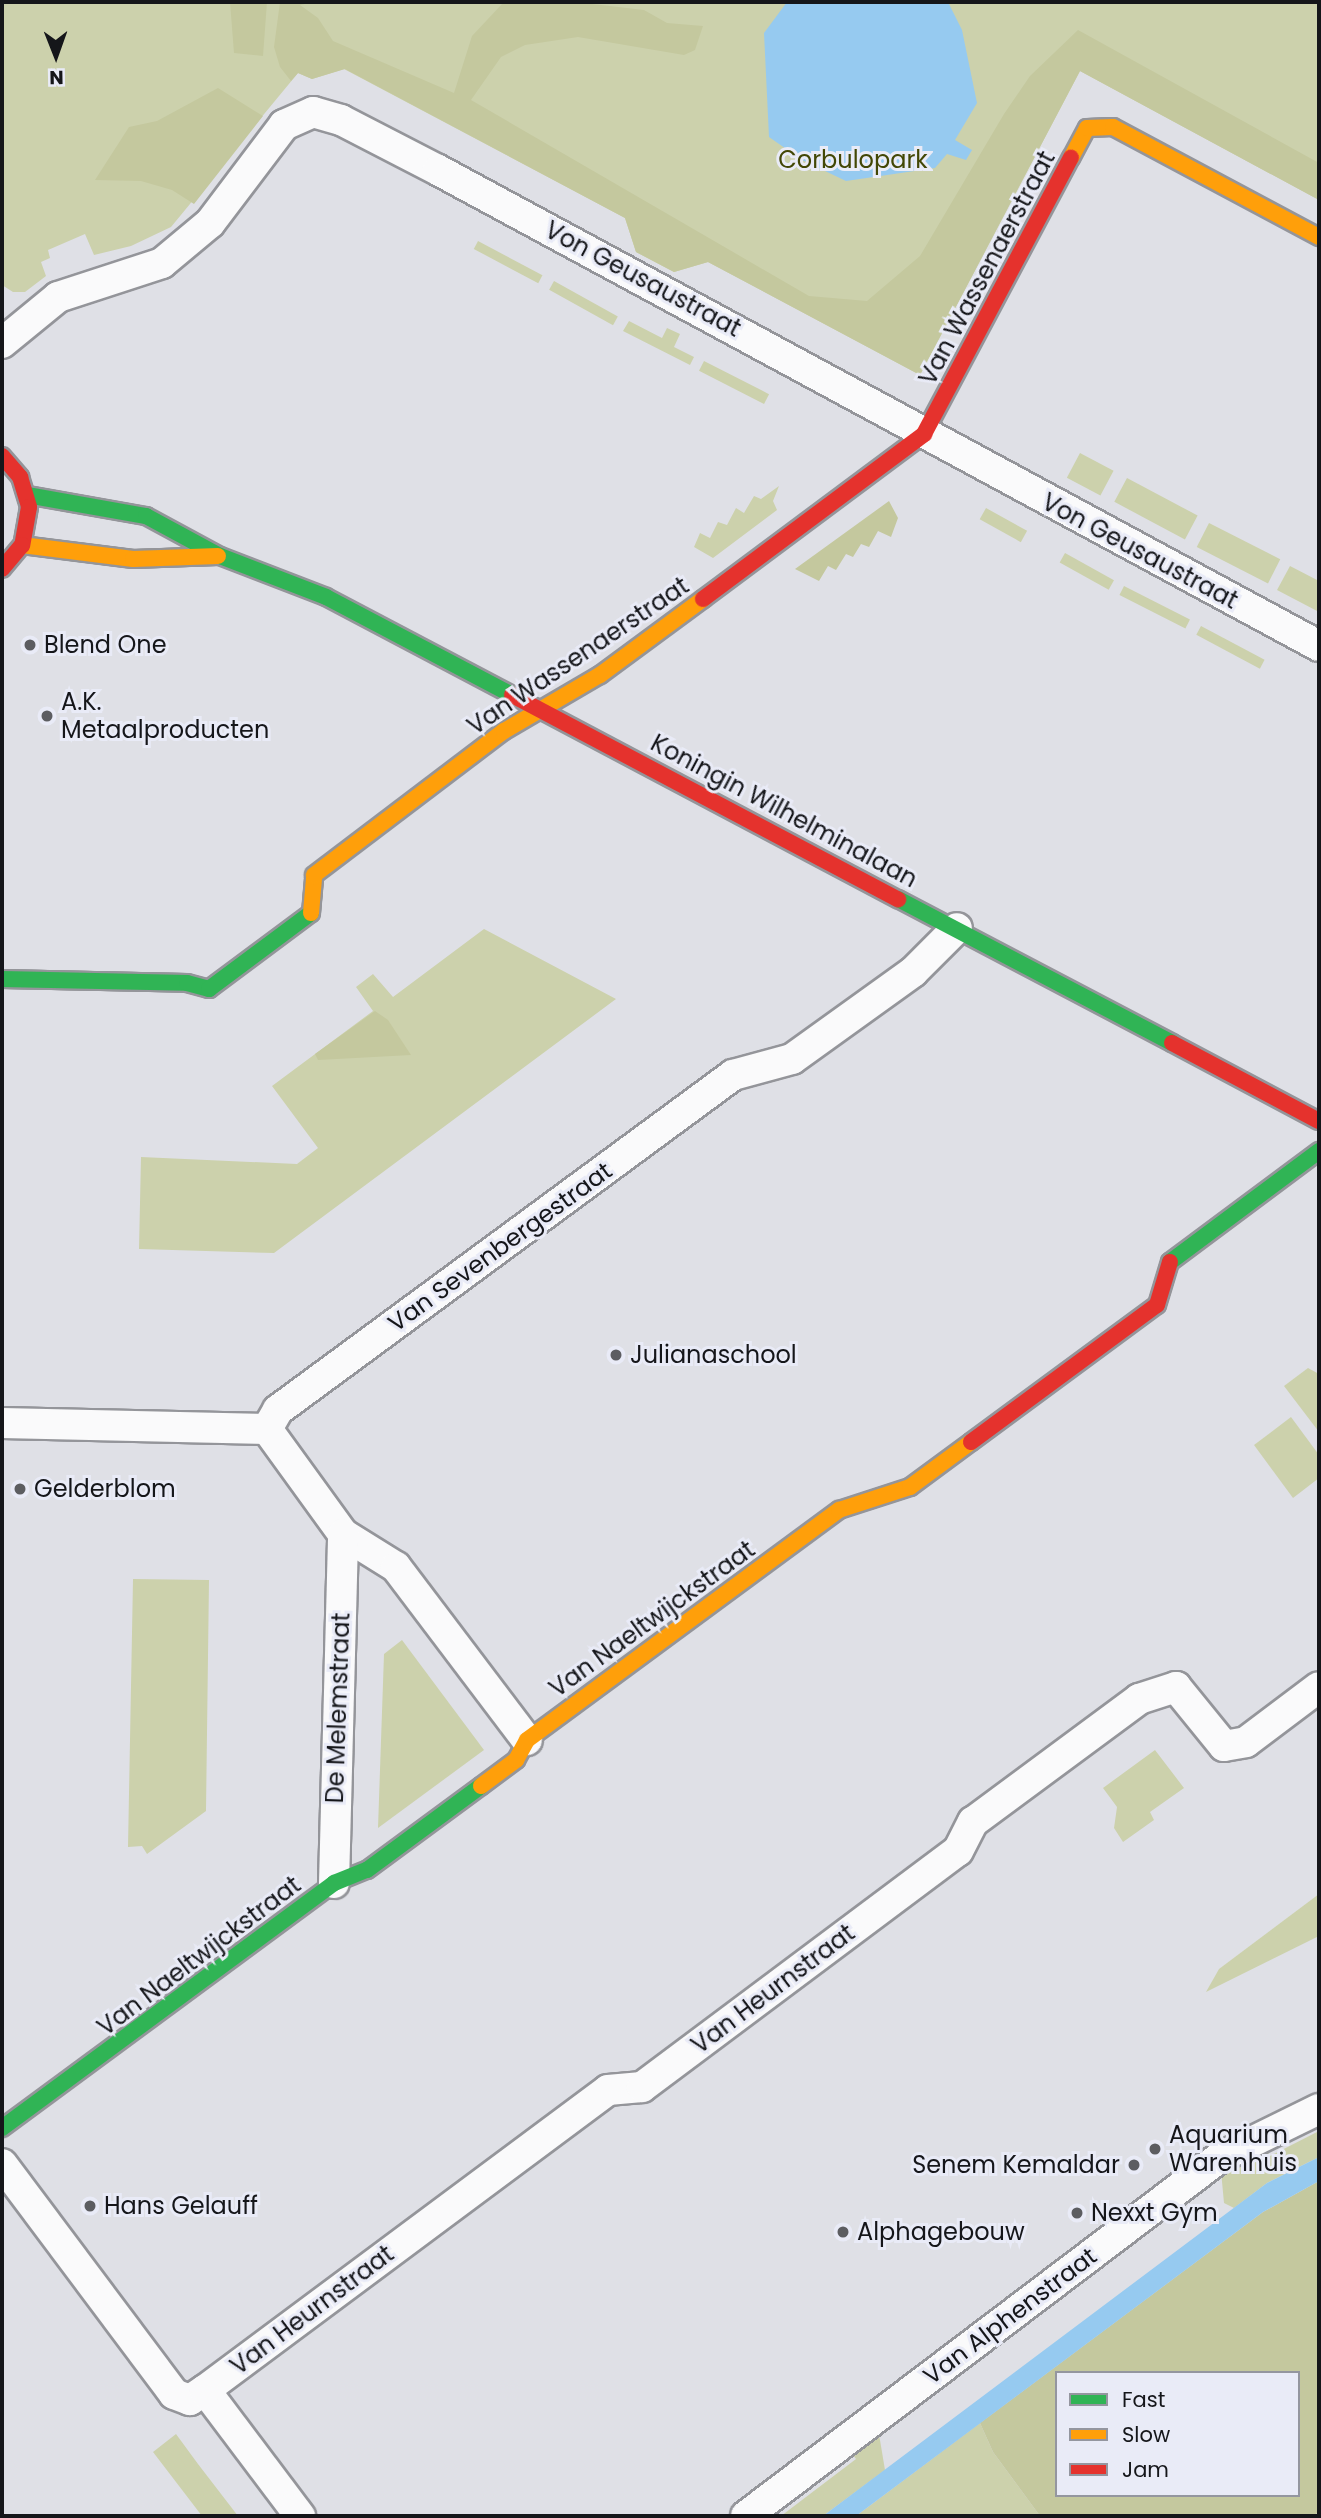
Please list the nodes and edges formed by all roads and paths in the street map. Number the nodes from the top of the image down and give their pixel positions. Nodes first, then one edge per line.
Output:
1 (1319, 237) edge
2 (2, 343) edge
3 (924, 434) junction
4 (2, 456) edge
5 (27, 495) junction
6 (22, 545) junction
7 (220, 556) junction
8 (2, 569) edge
9 (1319, 646) edge
10 (542, 708) junction
11 (957, 928) junction
12 (2, 979) edge
13 (1319, 1121) edge
14 (1319, 1151) edge
15 (2, 1423) edge
16 (267, 1429) junction
17 (343, 1534) junction
18 (1319, 1687) edge
19 (527, 1740) junction
20 (334, 1883) junction
21 (1319, 2109) edge
22 (2, 2128) edge
23 (2, 2164) edge
24 (205, 2389) junction
25 (300, 2516) edge
26 (746, 2516) edge

1 - 3 street, Van Wassenaerstraat
2 - 3 street, Von Geusaustraat
3 - 9 street, Von Geusaustraat
3 - 10 street, Van Wassenaerstraat
4 - 5 street
5 - 6 street
5 - 7 street, Koningin Wilhelminalaan
6 - 7 street, Koningin Wilhelminalaan
6 - 8 street
7 - 10 street, Koningin Wilhelminalaan
10 - 11 street, Koningin Wilhelminalaan
10 - 12 street, Van Wassenaerstraat
11 - 13 street, Koningin Wilhelminalaan
11 - 16 street, Van Sevenbergestraat
14 - 19 street, Van Naeltwijckstraat
15 - 16 street
16 - 17 street
17 - 19 street
17 - 20 street, De Melemstraat
18 - 24 street, Van Heurnstraat
19 - 20 street, Van Naeltwijckstraat
20 - 22 street, Van Naeltwijckstraat
21 - 26 street, Van Alphenstraat
23 - 24 street
24 - 25 street

